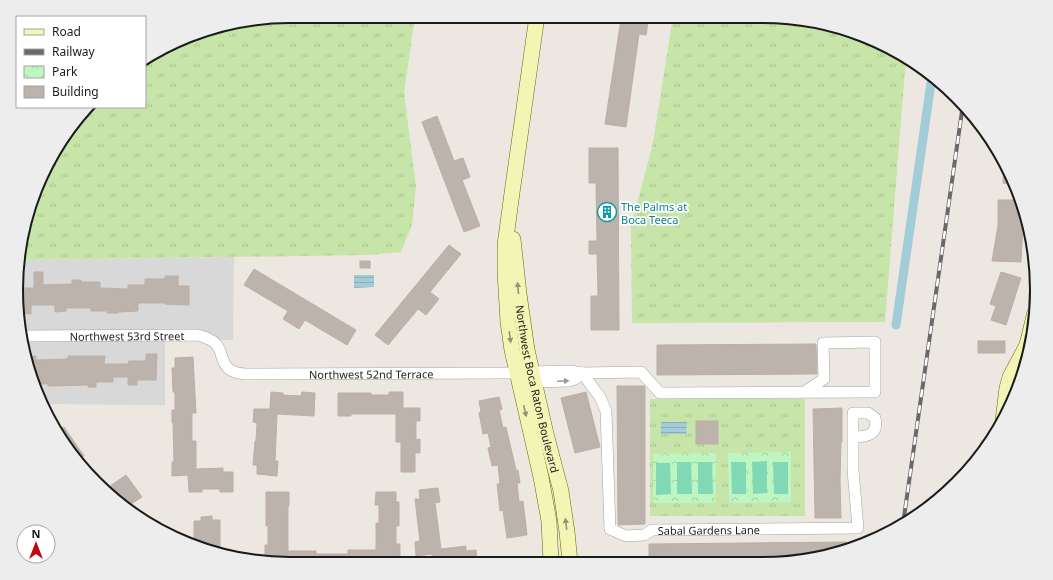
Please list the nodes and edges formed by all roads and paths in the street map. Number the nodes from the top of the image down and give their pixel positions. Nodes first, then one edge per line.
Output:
1 (536, 23) edge
2 (510, 215) junction
3 (27, 336) edge
4 (222, 355) joint
5 (1020, 362) edge
6 (516, 373) junction
7 (582, 374) junction
8 (533, 377) junction
9 (804, 392) junction
10 (1005, 401) edge
11 (853, 437) dead end
12 (551, 557) edge
13 (570, 557) edge

1 - 2 street, Northwest Boca Raton Boulevard
2 -> 6 street, Northwest Boca Raton Boulevard
8 -> 2 street, Northwest Boca Raton Boulevard
3 - 4 street, Northwest 53rd Street
4 - 6 street, Northwest 52nd Terrace
5 - 10 street
6 - 8 street
6 -> 12 street, Northwest Boca Raton Boulevard
7 - 8 street
7 - 9 street
7 - 11 street, Sabal Gardens Lane
13 -> 8 street, Northwest Boca Raton Boulevard
9 - 9 street

